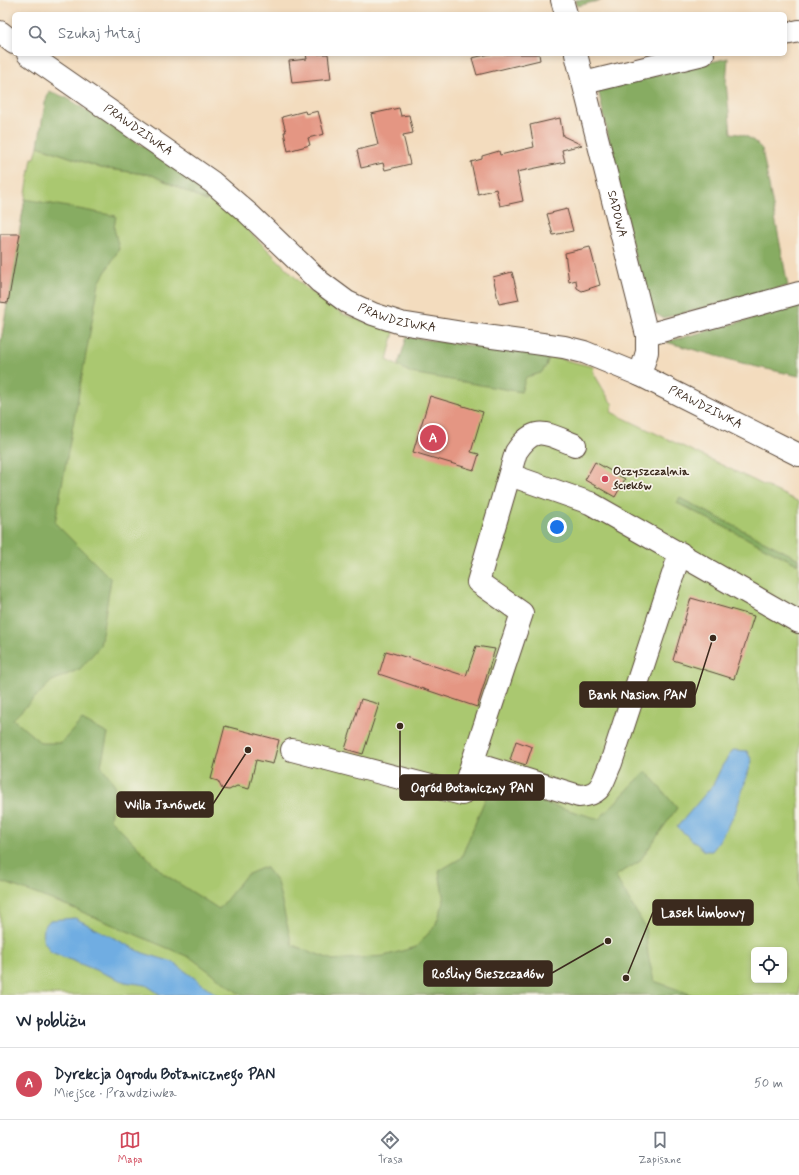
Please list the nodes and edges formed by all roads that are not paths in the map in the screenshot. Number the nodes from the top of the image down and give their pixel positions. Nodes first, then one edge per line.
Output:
1 (562, 0) edge
2 (565, 12) edge
3 (799, 31) edge
4 (0, 32) edge
5 (787, 34) edge
6 (12, 41) edge
7 (31, 56) edge
8 (577, 56) edge
9 (694, 56) edge
10 (584, 82) junction
11 (799, 294) edge
12 (647, 335) junction
13 (640, 375) junction
14 (575, 445) dead end
15 (799, 455) edge
16 (510, 475) junction
17 (680, 553) junction
18 (799, 622) edge
19 (292, 750) dead end
20 (472, 763) junction

1 - 2 street
3 - 5 street
4 - 6 street
7 - 13 street, PRAWDZIWKA
8 - 10 street, SADOWA
9 - 10 street
10 - 12 street, SADOWA
11 - 12 street
12 - 13 street, SADOWA
13 - 15 street, PRAWDZIWKA
14 - 16 street
16 - 17 street
16 - 20 street
17 - 18 street
17 - 20 street
19 - 20 street

